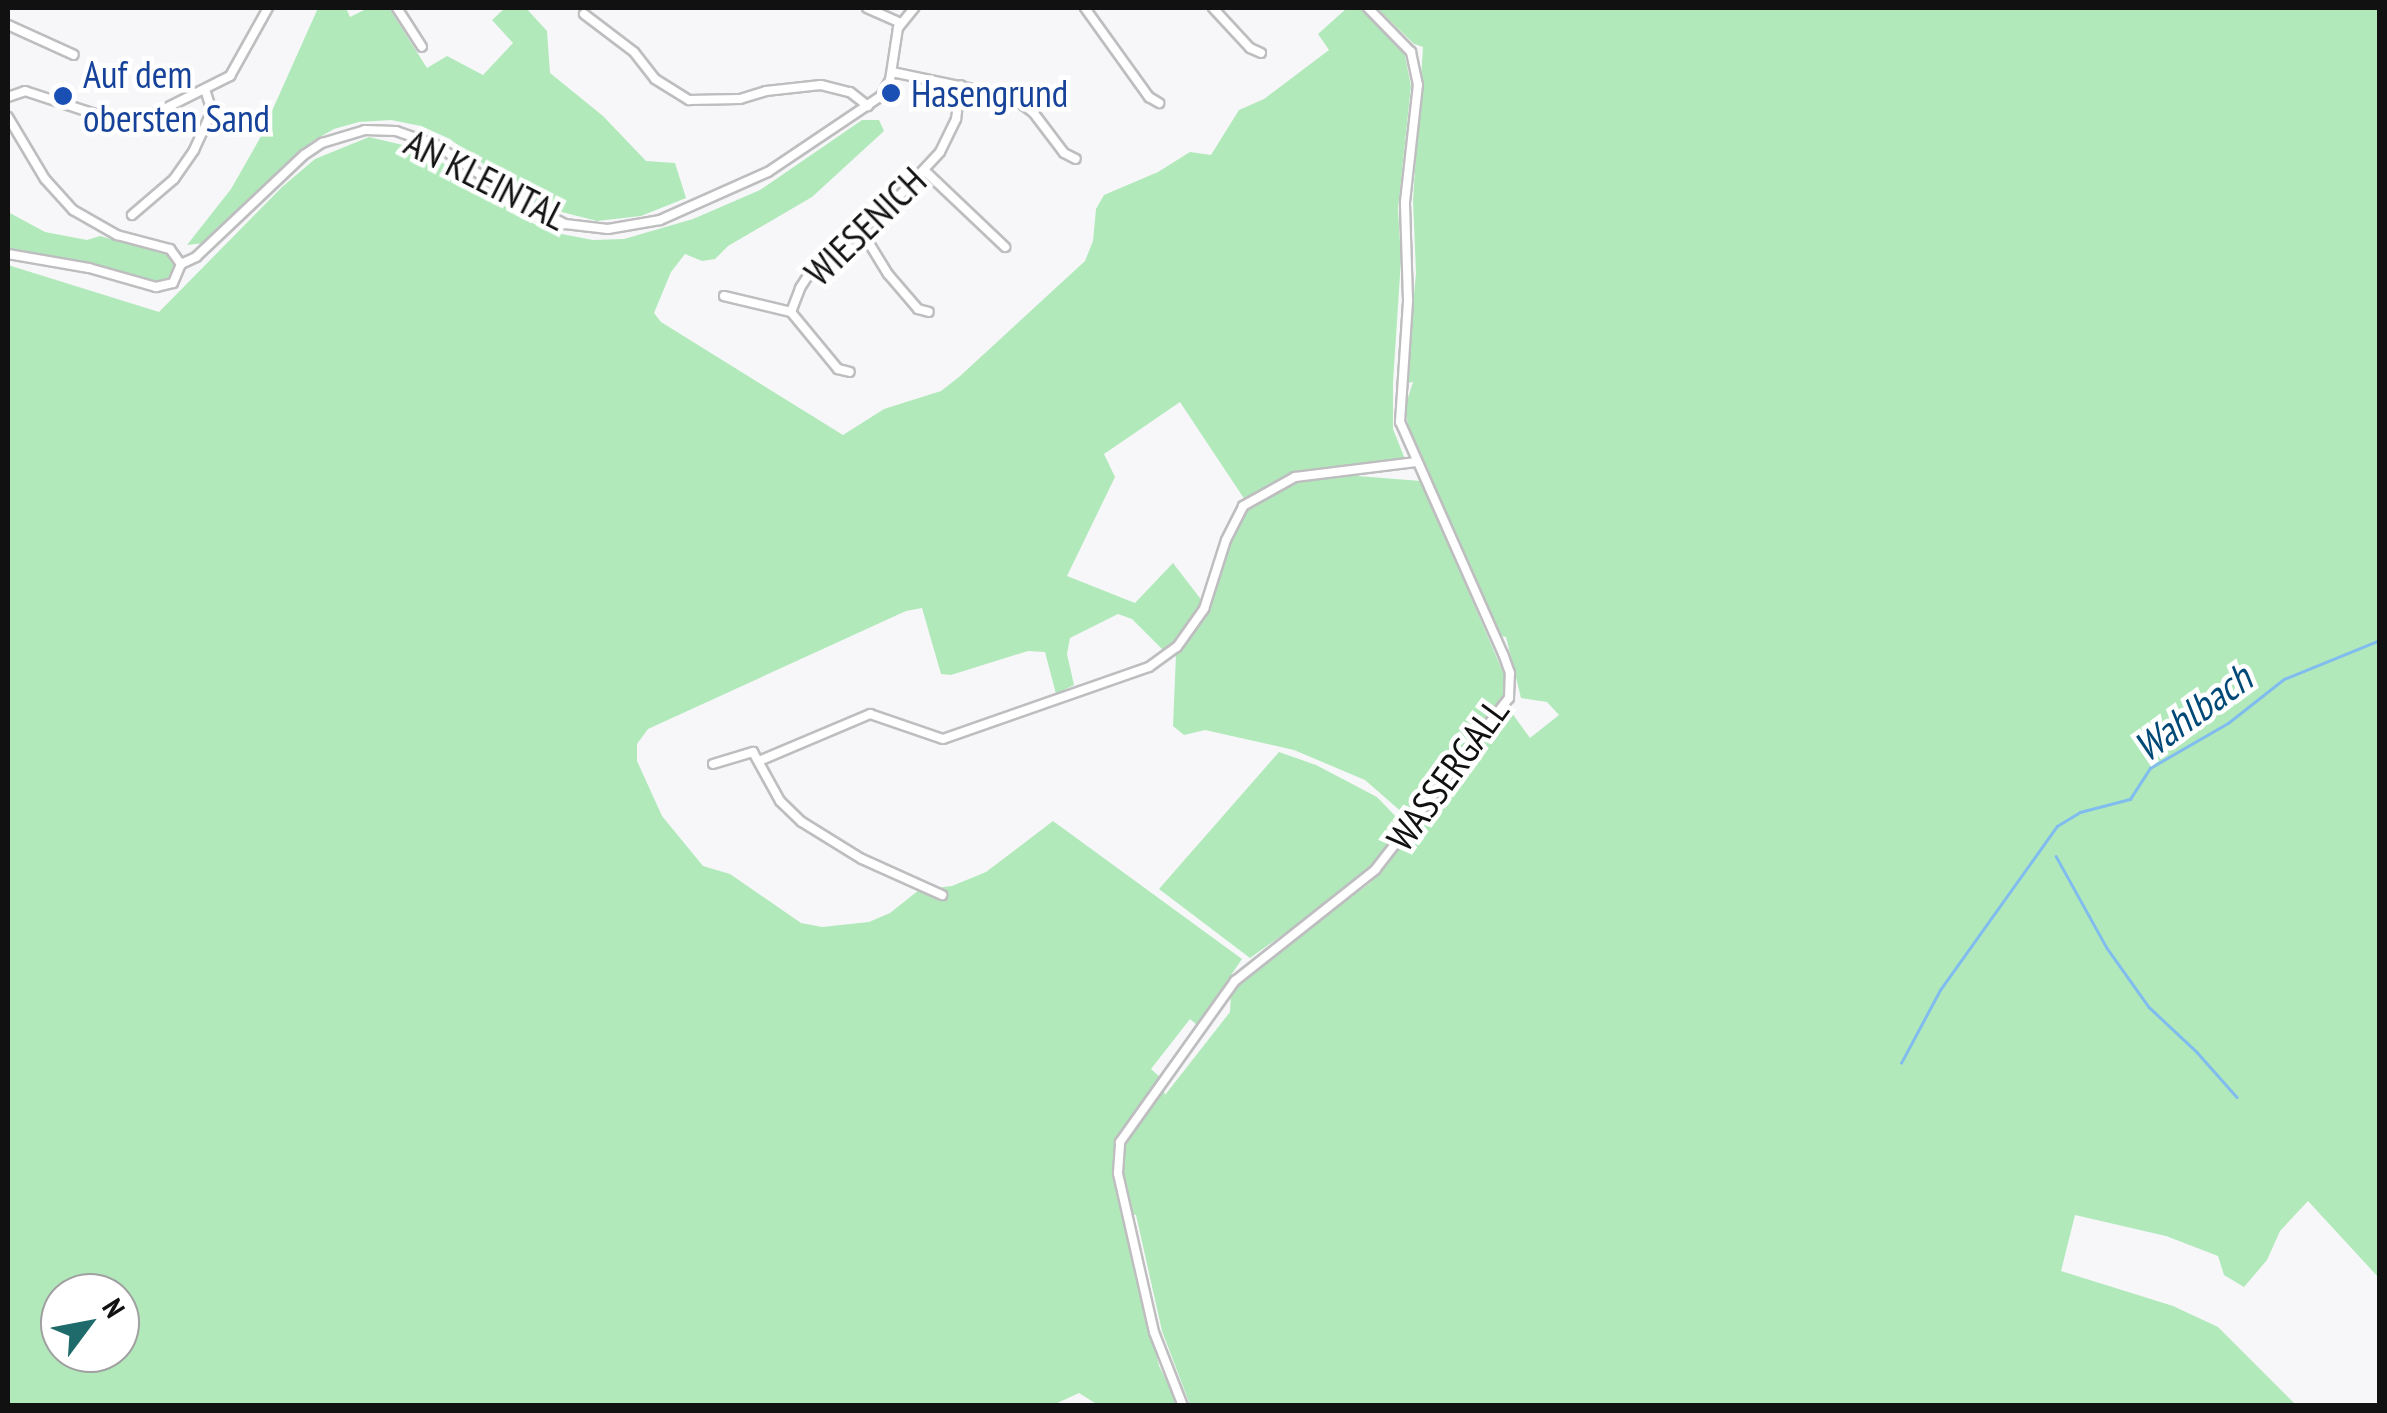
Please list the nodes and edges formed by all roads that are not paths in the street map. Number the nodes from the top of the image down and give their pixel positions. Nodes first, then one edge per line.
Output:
1 (268, 8) edge
2 (397, 8) edge
3 (867, 8) edge
4 (914, 8) edge
5 (1085, 8) edge
6 (1213, 8) edge
7 (1368, 8) edge
8 (584, 14) dead end
9 (900, 23) junction
10 (8, 26) edge
11 (422, 47) dead end
12 (1261, 54) dead end
13 (74, 55) dead end
14 (892, 72) junction
15 (961, 85) junction
16 (206, 92) junction
17 (8, 97) edge
18 (1159, 102) dead end
19 (868, 106) junction
20 (8, 117) edge
21 (1076, 159) dead end
22 (924, 170) junction
23 (132, 214) dead end
24 (861, 230) junction
25 (1005, 248) dead end
26 (8, 254) edge
27 (180, 264) junction
28 (724, 296) dead end
29 (792, 312) junction
30 (928, 312) dead end
31 (850, 372) dead end
32 (1416, 462) junction
33 (759, 761) junction
34 (713, 764) dead end
35 (942, 896) dead end
36 (1182, 1406) edge

1 - 16 street
2 - 11 street
3 - 9 street
4 - 9 street
5 - 18 street
6 - 12 street
7 - 32 street, WASSERGALL
8 - 19 street
9 - 14 street
10 - 13 street
14 - 15 street
14 - 19 street
15 - 21 street
15 - 22 street, WIESENICH
16 - 17 street
16 - 23 street
19 - 27 street, AN KLEINTAL
20 - 27 street
22 - 24 street, WIESENICH
22 - 25 street
24 - 29 street, WIESENICH
24 - 30 street
26 - 27 street, AN KLEINTAL
28 - 29 street, WIESENICH
29 - 31 street, WIESENICH
32 - 33 street
32 - 36 street, WASSERGALL
33 - 34 street
33 - 35 street

